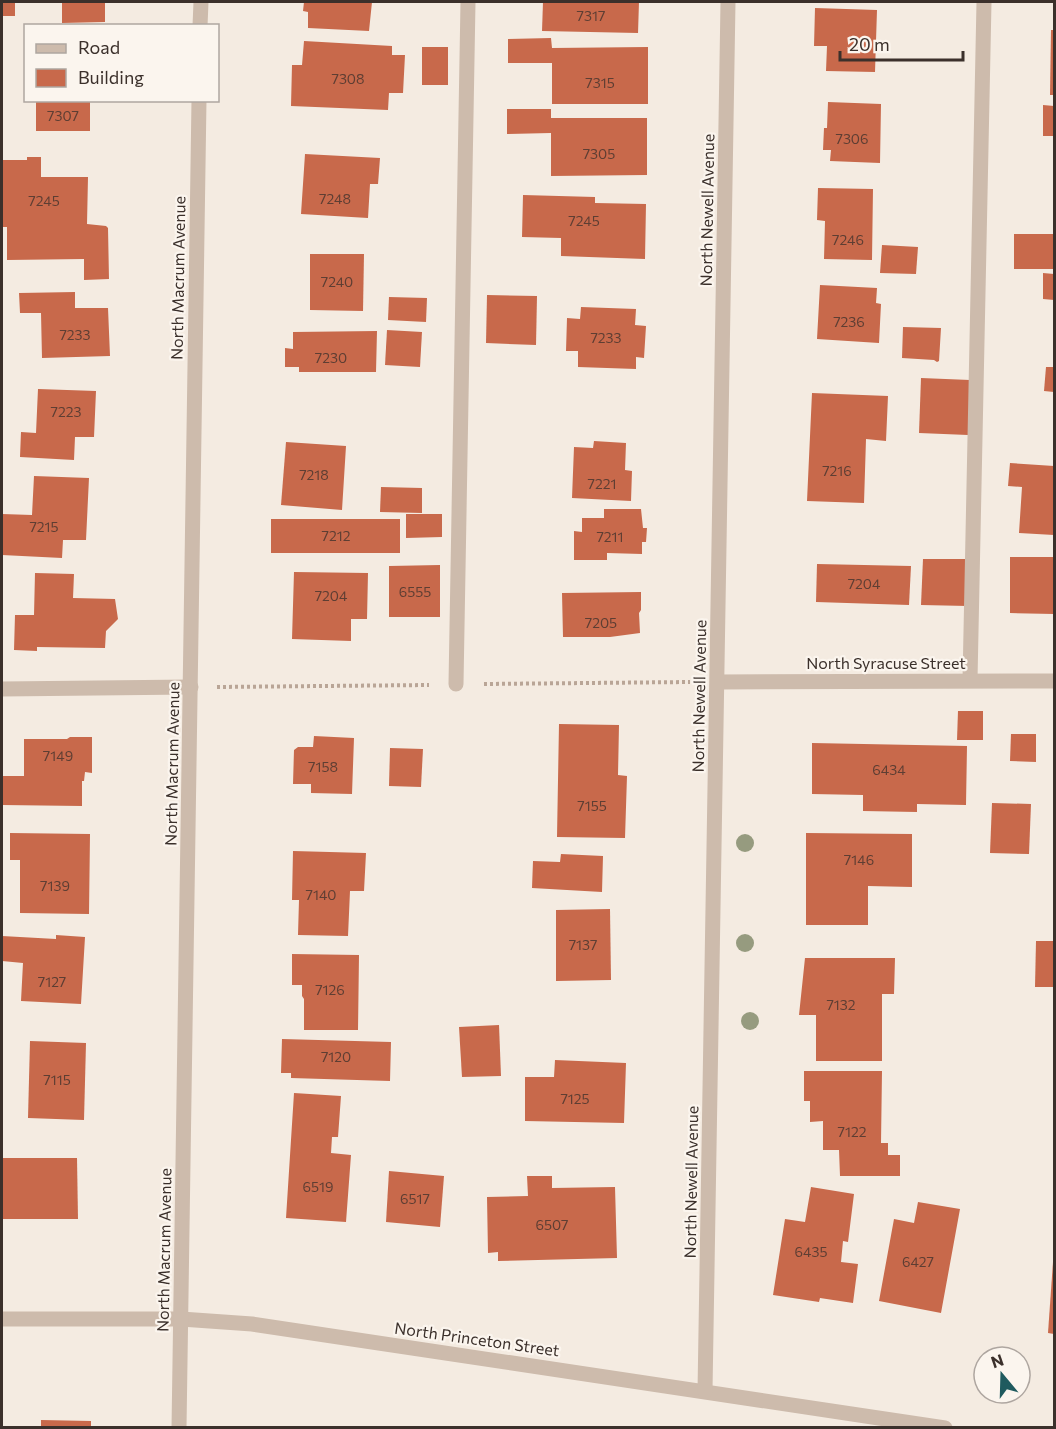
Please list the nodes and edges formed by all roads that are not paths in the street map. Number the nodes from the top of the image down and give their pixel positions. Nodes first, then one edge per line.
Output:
1 (201, 2) edge
2 (468, 2) edge
3 (728, 2) edge
4 (984, 2) edge
5 (200, 24) edge
6 (199, 102) edge
7 (970, 680) junction
8 (1054, 681) edge
9 (717, 682) junction
10 (456, 684) dead end
11 (191, 687) junction
12 (2, 689) edge
13 (2, 1319) edge
14 (181, 1319) junction
15 (705, 1391) junction
16 (179, 1428) edge
17 (945, 1428) edge

1 - 5 street
2 - 10 street
3 - 9 street, North Newell Avenue
4 - 7 street
6 - 11 street, North Macrum Avenue
7 - 8 street, North Syracuse Street
7 - 9 street, North Syracuse Street
9 - 15 street, North Newell Avenue
11 - 12 street
11 - 14 street, North Macrum Avenue
13 - 14 street, North Princeton Street
14 - 15 street, North Princeton Street
14 - 16 street, North Macrum Avenue
15 - 17 street, North Princeton Street

